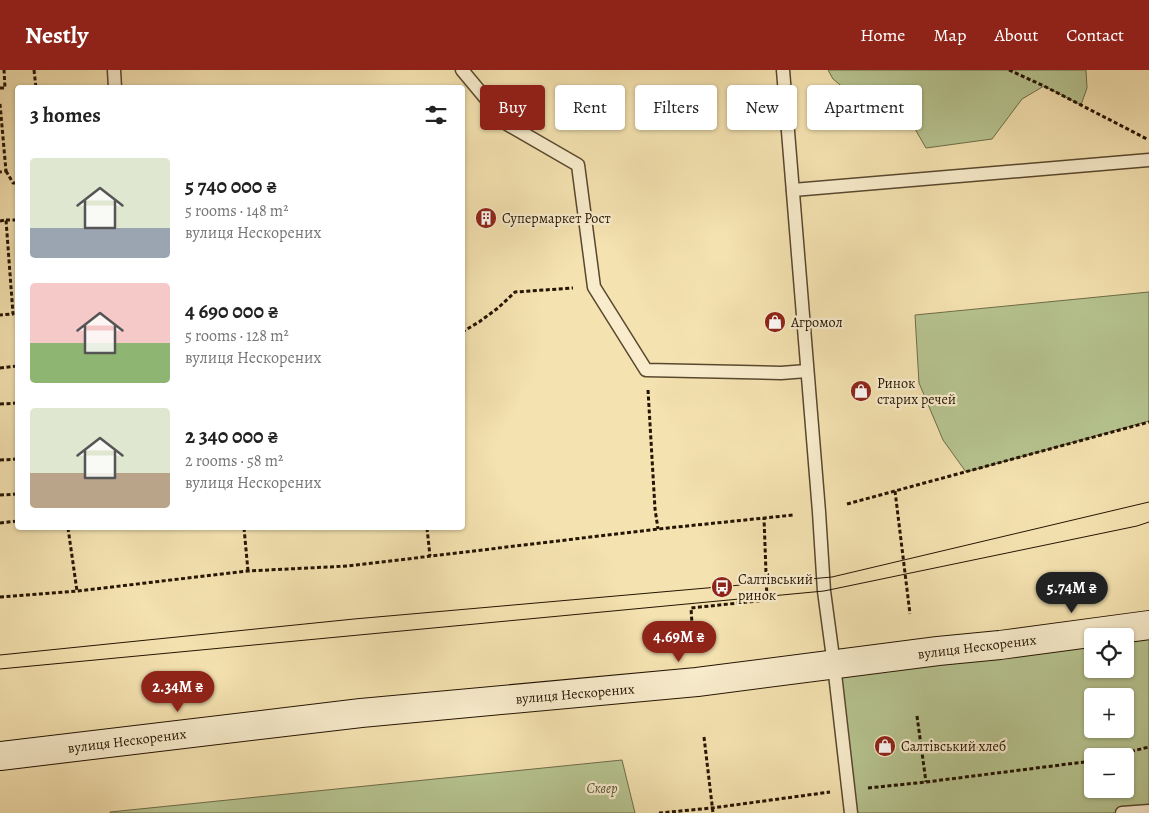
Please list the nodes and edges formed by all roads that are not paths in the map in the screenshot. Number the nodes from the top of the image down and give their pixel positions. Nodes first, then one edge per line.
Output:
1 (114, 70) edge
2 (462, 70) edge
3 (784, 70) edge
4 (115, 85) edge
5 (1149, 160) edge
6 (793, 190) junction
7 (807, 371) junction
8 (1149, 625) edge
9 (834, 665) junction
10 (0, 756) edge
11 (1149, 810) edge
12 (850, 813) edge
13 (1122, 813) edge

1 - 4 lane
2 - 7 lane
3 - 6 lane
5 - 6 lane
6 - 7 lane
7 - 9 lane
8 - 9 main road, вулиця Нескорених
9 - 10 main road, вулиця Нескорених
9 - 12 lane
11 - 13 lane

